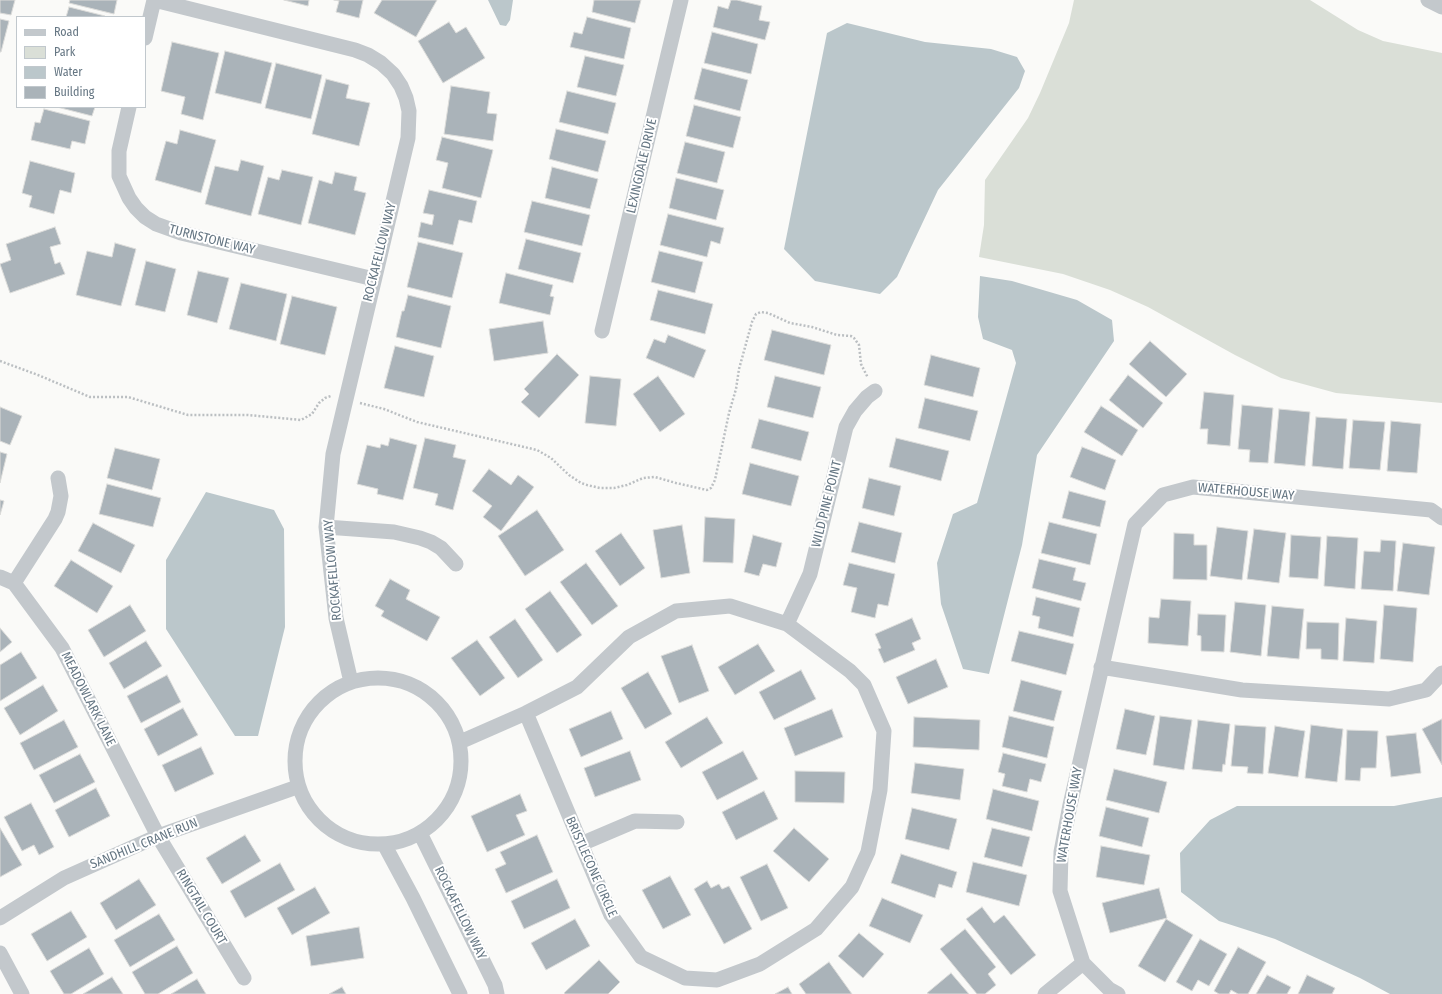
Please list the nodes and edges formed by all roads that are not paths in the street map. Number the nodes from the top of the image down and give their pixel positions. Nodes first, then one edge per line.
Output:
1 (154, 0) edge
2 (681, 0) edge
3 (1428, 0) edge
4 (1442, 7) edge
5 (146, 34) edge
6 (129, 108) edge
7 (374, 279) junction
8 (602, 331) dead end
9 (875, 391) road end
10 (58, 478) dead end
11 (1442, 518) edge
12 (326, 527) junction
13 (456, 564) dead end
14 (7, 580) edge
15 (787, 624) junction
16 (1101, 667) junction
17 (1442, 673) edge
18 (351, 682) junction
19 (526, 713) junction
20 (460, 742) junction
21 (297, 787) junction
22 (677, 822) dead end
23 (420, 833) junction
24 (158, 836) junction
25 (384, 844) junction
26 (581, 844) junction
27 (0, 918) edge
28 (0, 953) edge
29 (1083, 963) junction
30 (244, 978) dead end
31 (22, 994) edge
32 (460, 994) edge
33 (497, 994) edge
34 (1045, 994) edge
35 (1118, 994) edge

1 - 5 street
1 - 7 street, ROCKAFELLOW WAY
2 - 8 street, LEXINGDALE DRIVE
3 - 4 street
6 - 7 street, TURNSTONE WAY
7 - 12 street, ROCKAFELLOW WAY
9 - 15 street, WILD PINE POINT
10 - 14 street
11 - 16 street, WATERHOUSE WAY
12 - 13 street
12 - 18 street, ROCKAFELLOW WAY
14 - 24 street, MEADOWLARK LANE
15 - 19 street, BRISTLECONE CIRCLE
15 - 26 street, BRISTLECONE CIRCLE
16 - 17 street
16 - 29 street, WATERHOUSE WAY
18 - 20 street
18 - 21 street
19 - 20 street, BRISTLECONE CIRCLE
19 - 26 street, BRISTLECONE CIRCLE
20 - 23 street
21 - 24 street, SANDHILL CRANE RUN
21 - 25 street
22 - 26 street
23 - 25 street
23 - 33 street, ROCKAFELLOW WAY
24 - 27 street, SANDHILL CRANE RUN
24 - 30 street, RINGTAIL COURT
25 - 32 street
28 - 31 street
29 - 34 street
29 - 35 street, WATERHOUSE WAY

